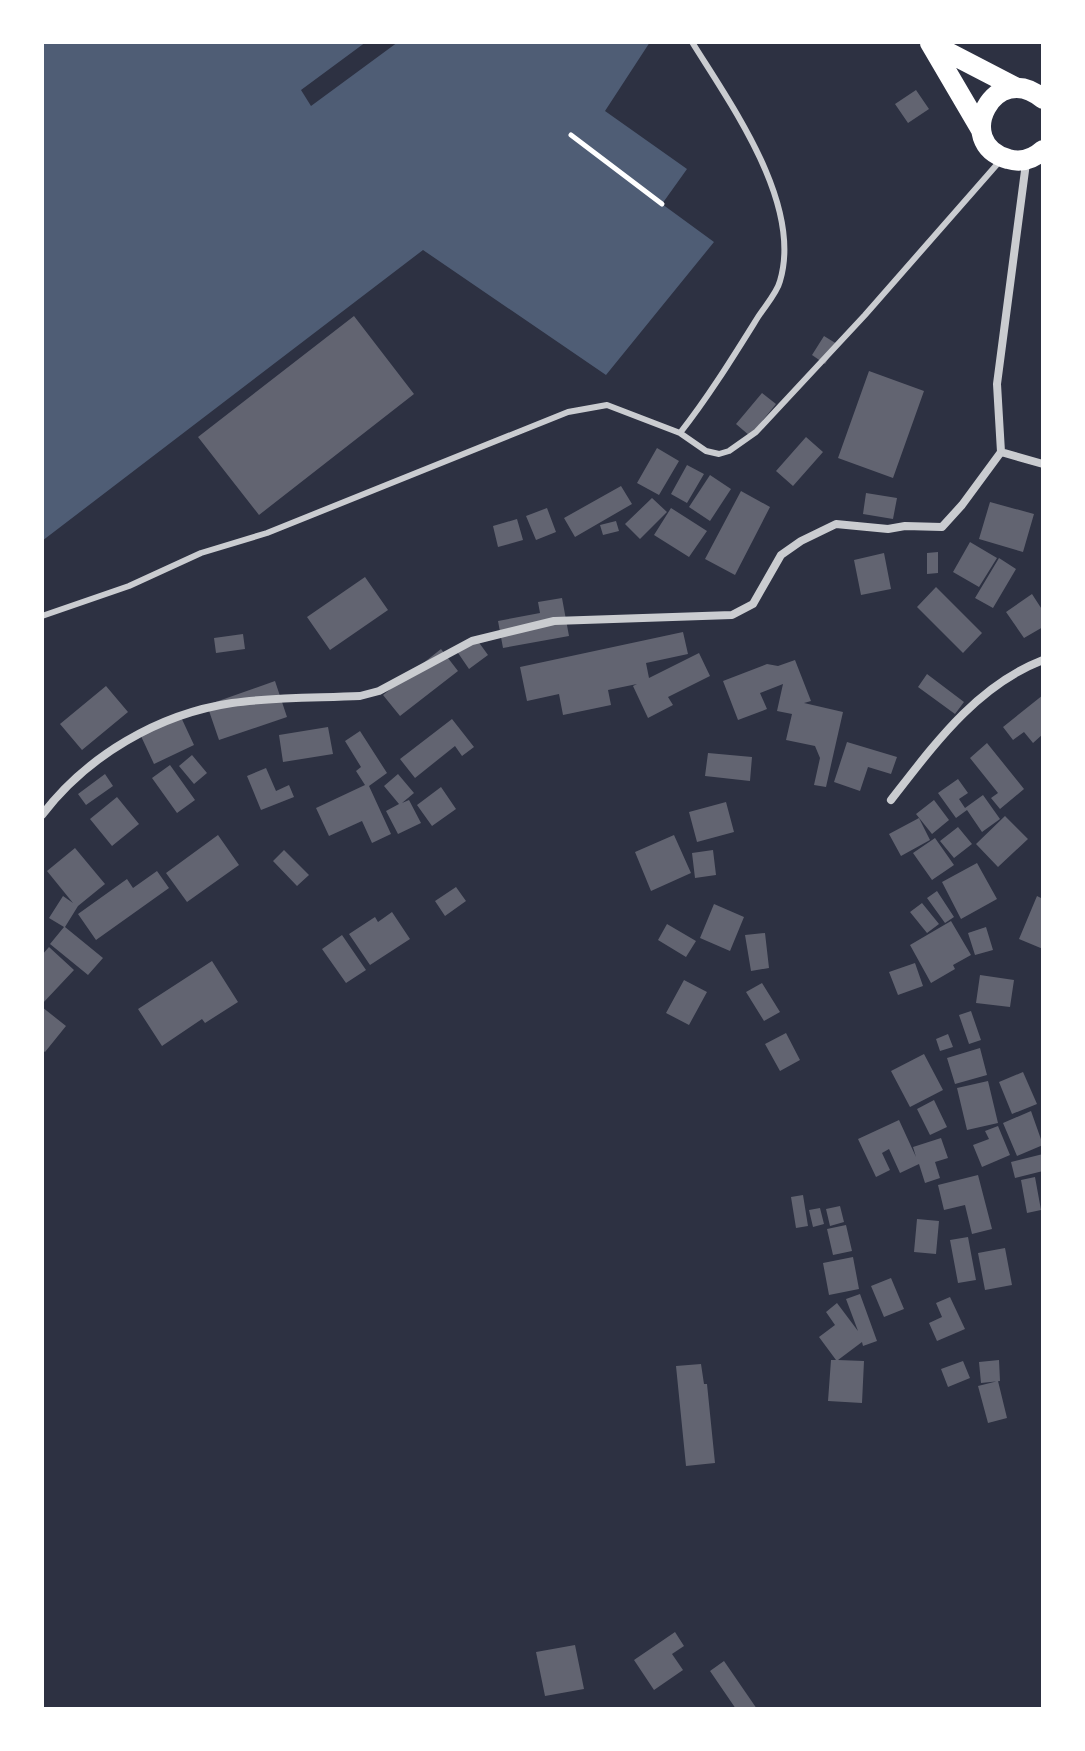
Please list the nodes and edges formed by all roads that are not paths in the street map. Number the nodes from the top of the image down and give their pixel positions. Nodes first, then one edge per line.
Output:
1 (692, 42) edge
2 (930, 43) edge
3 (1017, 88) junction
4 (1043, 99) edge
5 (981, 130) junction
6 (1035, 155) edge
7 (1003, 158) junction
8 (680, 433) junction
9 (1001, 452) junction
10 (1043, 464) edge
11 (42, 616) edge
12 (1043, 660) edge
13 (891, 800) dead end
14 (42, 815) edge

1 - 8 lane
2 - 3 main road
2 - 5 main road
3 - 4 main road
3 - 5 main road
5 - 7 main road
6 - 7 main road
6 - 9 street
7 - 8 lane
8 - 11 lane
9 - 10 street
9 - 14 street
12 - 13 street

